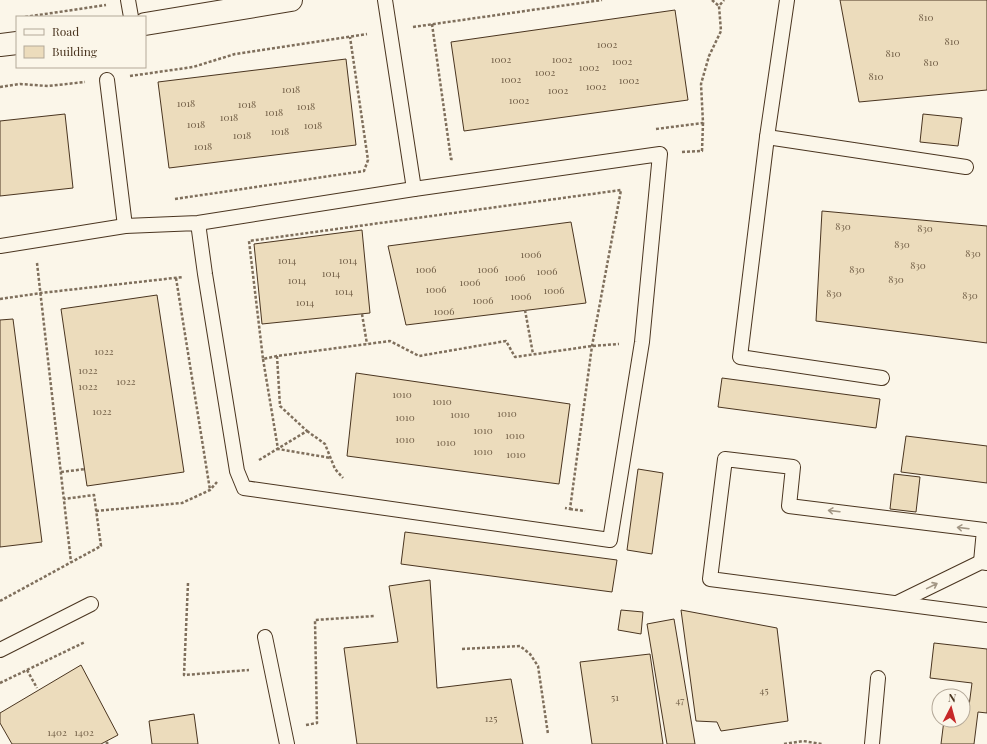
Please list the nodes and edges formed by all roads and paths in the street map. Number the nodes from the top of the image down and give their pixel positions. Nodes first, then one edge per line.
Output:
1 (291, 0) edge
2 (385, 0) edge
3 (602, 0) edge
4 (712, 0) edge
5 (724, 0) edge
6 (787, 0) edge
7 (128, 1) edge
8 (719, 6) junction
9 (30, 16) edge
10 (131, 16) edge
11 (146, 24) edge
12 (432, 24) junction
13 (390, 31) junction
14 (350, 37) junction
15 (16, 43) edge
16 (0, 45) edge
17 (107, 80) junction
18 (0, 87) edge
19 (702, 123) junction
20 (655, 129) dead end
21 (767, 137) junction
22 (660, 154) junction
23 (459, 158) dead end
24 (966, 167) dead end
25 (414, 189) junction
26 (169, 200) dead end
27 (198, 223) junction
28 (126, 226) junction
29 (35, 240) junction
30 (0, 246) edge
31 (205, 274) junction
32 (176, 278) junction
33 (41, 293) junction
34 (0, 299) edge
35 (525, 310) dead end
36 (362, 314) dead end
37 (642, 342) junction
38 (367, 344) junction
39 (592, 346) junction
40 (533, 354) junction
41 (277, 356) junction
42 (263, 359) junction
43 (882, 378) dead end
44 (307, 431) junction
45 (278, 449) junction
46 (331, 458) junction
47 (259, 460) dead end
48 (85, 469) dead end
49 (61, 472) junction
50 (217, 481) dead end
51 (346, 481) dead end
52 (210, 490) junction
53 (64, 499) junction
54 (562, 508) dead end
55 (570, 509) junction
56 (585, 511) dead end
57 (96, 512) junction
58 (71, 562) junction
59 (984, 562) edge
60 (188, 583) dead end
61 (0, 601) edge
62 (897, 603) junction
63 (91, 604) dead end
64 (987, 615) edge
65 (375, 616) dead end
66 (265, 637) dead end
67 (85, 642) dead end
68 (462, 649) dead end
69 (0, 650) edge
70 (272, 668) junction
71 (28, 670) junction
72 (878, 678) dead end
73 (0, 683) edge
74 (37, 688) dead end
75 (548, 734) dead end
76 (285, 737) edge
77 (784, 744) edge
78 (822, 744) edge
79 (872, 744) edge

1 - 11 street
2 - 13 lane
3 - 12 path
4 - 8 path
5 - 8 path
6 - 21 lane
7 - 9 path
7 - 10 lane
8 - 19 path
12 - 13 path
12 - 23 path
13 - 14 path
13 - 25 lane
14 - 17 path
14 - 26 path
15 - 16 street
17 - 18 path
17 - 28 lane
19 - 20 path
19 - 22 path
21 - 24 lane
21 - 43 lane
22 - 25 lane
22 - 37 lane
25 - 27 lane
27 - 28 lane
27 - 31 lane
28 - 29 lane
29 - 30 lane
29 - 33 path
31 - 32 path
31 - 37 lane
32 - 33 path
32 - 52 path
33 - 34 path
33 - 49 path
35 - 40 path
36 - 38 path
37 - 39 path
38 - 40 path
38 - 41 path
39 - 40 path
39 - 42 path
39 - 55 path
41 - 42 path
41 - 44 path
42 - 45 path
44 - 45 path
44 - 46 path
45 - 46 path
45 - 47 path
46 - 51 path
48 - 49 path
49 - 53 path
50 - 52 path
52 - 57 path
53 - 57 path
53 - 58 path
54 - 55 path
55 - 56 path
57 - 58 path
58 - 61 path
62 -> 59 lane
59 -> 62 lane
60 - 70 path
62 - 64 lane
63 - 69 lane
65 - 76 path
66 - 70 lane
67 - 71 path
68 - 75 path
70 - 76 lane
71 - 73 path
71 - 74 path
72 - 79 lane
77 - 78 path

